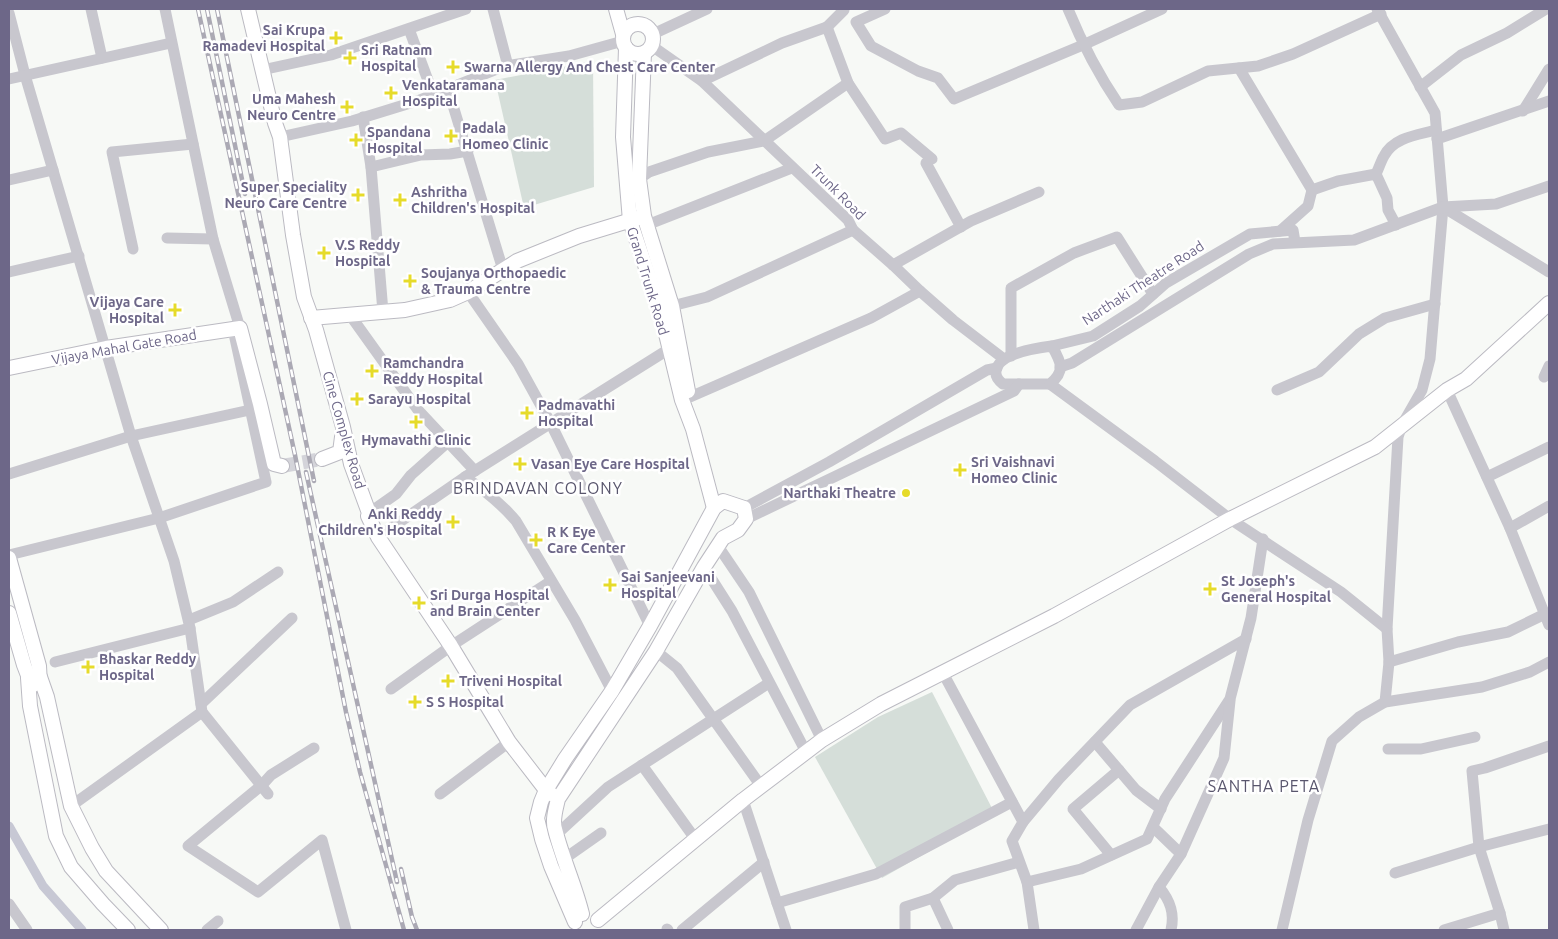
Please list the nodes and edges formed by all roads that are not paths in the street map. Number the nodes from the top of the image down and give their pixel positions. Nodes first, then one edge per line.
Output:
1 (91, 9) edge
2 (165, 9) edge
3 (248, 9) edge
4 (466, 9) edge
5 (493, 9) edge
6 (616, 9) edge
7 (638, 9) edge
8 (707, 9) edge
9 (844, 9) edge
10 (885, 9) edge
11 (1068, 9) edge
12 (1162, 9) edge
13 (1546, 9) edge
14 (1379, 12) edge
15 (9, 13) edge
16 (856, 22) junction
17 (642, 24) junction
18 (826, 27) junction
19 (409, 29) junction
20 (624, 41) junction
21 (171, 43) junction
22 (650, 44) junction
23 (1083, 45) junction
24 (102, 58) junction
25 (508, 66) junction
26 (1239, 68) junction
27 (1549, 69) edge
28 (262, 70) junction
29 (25, 75) junction
30 (9, 79) edge
31 (702, 81) junction
32 (848, 83) junction
33 (1420, 86) junction
34 (448, 88) junction
35 (433, 94) junction
36 (1549, 101) edge
37 (1523, 111) junction
38 (363, 117) junction
39 (1437, 135) junction
40 (280, 137) junction
41 (764, 141) junction
42 (193, 144) junction
43 (468, 151) junction
44 (371, 167) junction
45 (792, 168) junction
46 (53, 170) junction
47 (1376, 174) junction
48 (639, 178) junction
49 (9, 180) edge
50 (1549, 186) edge
51 (1312, 190) junction
52 (1039, 192) dead end
53 (1443, 207) junction
54 (645, 220) junction
55 (630, 221) junction
56 (1396, 225) junction
57 (961, 227) junction
58 (853, 230) junction
59 (1280, 231) junction
60 (167, 238) dead end
61 (213, 239) junction
62 (1295, 242) junction
63 (133, 249) dead end
64 (79, 256) junction
65 (893, 265) junction
66 (503, 270) junction
67 (9, 272) edge
68 (1549, 272) edge
69 (920, 291) junction
70 (468, 292) junction
71 (1153, 294) junction
72 (1435, 304) junction
73 (672, 306) junction
74 (1548, 308) edge
75 (383, 312) junction
76 (350, 315) junction
77 (311, 318) junction
78 (236, 328) junction
79 (1052, 346) junction
80 (106, 348) junction
81 (669, 349) junction
82 (1008, 357) junction
83 (1060, 367) junction
84 (9, 368) edge
85 (997, 368) junction
86 (1019, 384) junction
87 (1050, 384) junction
88 (1277, 390) dead end
89 (1447, 390) junction
90 (690, 397) junction
91 (250, 410) junction
92 (550, 422) junction
93 (1402, 425) junction
94 (343, 427) junction
95 (131, 436) junction
96 (448, 442) junction
97 (1549, 447) edge
98 (322, 459) tunnel mouth
99 (282, 466) dead end
100 (475, 470) junction
101 (9, 474) edge
102 (465, 477) junction
103 (1487, 478) junction
104 (1549, 506) edge
105 (716, 508) junction
106 (369, 513) junction
107 (745, 514) junction
108 (160, 518) junction
109 (1230, 519) junction
110 (1510, 528) junction
111 (378, 537) junction
112 (1263, 539) junction
113 (720, 542) junction
114 (9, 557) edge
115 (704, 567) junction
116 (278, 572) dead end
117 (552, 581) junction
118 (1549, 593) edge
119 (1539, 599) junction
120 (9, 613) edge
121 (292, 618) dead end
122 (1547, 620) edge
123 (189, 624) junction
124 (650, 626) junction
125 (1387, 629) junction
126 (1246, 639) junction
127 (452, 646) junction
128 (656, 651) junction
129 (56, 662) dead end
130 (1389, 662) junction
131 (1549, 662) edge
132 (943, 673) junction
133 (34, 678) junction
134 (769, 683) junction
135 (391, 689) dead end
136 (612, 691) junction
137 (1230, 699) junction
138 (1385, 702) junction
139 (39, 703) dead end
140 (201, 708) junction
141 (712, 719) junction
142 (1475, 737) dead end
143 (822, 740) junction
144 (509, 742) junction
145 (1095, 742) junction
146 (1549, 746) edge
147 (314, 748) dead end
148 (1388, 749) dead end
149 (806, 752) junction
150 (642, 765) junction
151 (1119, 770) junction
152 (760, 786) junction
153 (265, 789) junction
154 (546, 790) junction
155 (440, 794) dead end
156 (558, 799) junction
157 (743, 800) junction
158 (1012, 802) junction
159 (71, 806) junction
160 (1161, 809) junction
161 (1023, 822) junction
162 (1153, 827) junction
163 (1549, 829) edge
164 (601, 833) dead end
165 (557, 834) junction
166 (696, 840) junction
167 (1479, 847) junction
168 (1181, 854) junction
169 (1111, 855) junction
170 (564, 859) junction
171 (764, 862) junction
172 (1019, 862) junction
173 (1395, 873) dead end
174 (1026, 882) junction
175 (1159, 887) junction
176 (934, 898) junction
177 (777, 903) junction
178 (9, 904) edge
179 (1500, 913) junction
180 (218, 921) dead end
181 (578, 922) edge
182 (599, 925) edge
183 (1282, 929) edge
184 (27, 930) edge
185 (128, 930) edge
186 (161, 930) edge
187 (207, 930) edge
188 (346, 930) edge
189 (682, 930) edge
190 (786, 930) edge
191 (905, 930) edge
192 (948, 930) edge
193 (1034, 930) edge
194 (1136, 930) edge
195 (1171, 930) edge
196 (1270, 930) edge
197 (1444, 930) edge
198 (1504, 930) edge

1 - 24 street
2 - 21 street
3 - 28 main road, Cine Complex Road
4 - 19 street
5 - 25 street
6 - 20 main road, Grand Trunk Road
7 - 17 main road
8 - 22 street
9 - 16 street
9 - 18 street
10 - 16 street
11 - 23 street
12 - 23 street
13 - 33 street
14 - 26 street
14 - 33 street
15 - 29 street
16 - 23 street
17 - 20 main road
17 - 22 main road
18 - 31 street
18 - 32 street
19 - 28 street
19 - 35 street
20 - 22 main road
20 - 25 street
20 - 55 main road, Grand Trunk Road
21 - 24 street
21 - 42 street
22 - 31 street, Trunk Road
22 - 48 main road
23 - 26 street
24 - 29 street
25 - 34 street
26 - 51 street
27 - 37 street
28 - 40 main road, Cine Complex Road
29 - 30 street
29 - 46 street
31 - 41 street, Trunk Road
32 - 41 street
32 - 57 street
33 - 39 street
34 - 35 street
34 - 43 street
35 - 38 street
36 - 37 street
37 - 39 street
38 - 40 street
38 - 44 street
39 - 47 street
39 - 53 street
40 - 77 main road, Cine Complex Road
41 - 45 street, Trunk Road
41 - 48 street
42 - 61 street
42 - 63 street
43 - 44 street
43 - 66 street
44 - 75 street
45 - 54 street
45 - 58 street, Trunk Road
46 - 49 street
46 - 64 street
47 - 51 street
47 - 56 street
48 - 54 main road
50 - 53 street
51 - 59 street
52 - 57 street
53 - 56 street
53 - 68 street
53 - 72 street
54 - 55 main road
54 - 73 main road
55 - 66 main road
55 - 81 main road, Grand Trunk Road
56 - 62 street
57 - 65 street
58 - 65 street, Trunk Road
58 - 73 street
59 - 62 street
59 - 71 street, Narthaki Theatre Road
60 - 61 street
61 - 78 street
62 - 83 street
64 - 67 street
64 - 80 street
65 - 69 street, Trunk Road
66 - 70 main road
69 - 82 street, Trunk Road
69 - 90 street
70 - 75 main road
70 - 92 street
71 - 79 street, Narthaki Theatre Road
71 - 82 street
72 - 88 street
72 - 93 street
73 - 90 main road
74 - 89 main road
75 - 76 main road
76 - 77 main road
76 - 96 street
77 - 94 main road, Cine Complex Road
78 - 80 main road, Vijaya Mahal Gate Road
78 - 91 street
78 - 99 main road
79 - 82 street, Narthaki Theatre Road
79 - 83 street
80 - 84 main road, Vijaya Mahal Gate Road
80 - 95 street
81 - 92 street
81 - 105 main road, Grand Trunk Road
82 - 85 street
83 - 87 street
85 - 86 street
85 - 107 street
86 - 87 street
86 - 107 street
87 - 109 street
89 - 93 main road
89 - 103 street
90 - 105 main road
91 - 95 street
91 - 108 street
92 - 100 street
92 - 124 street
93 - 109 main road
93 - 125 street
94 - 98 main road
94 - 106 main road, Cine Complex Road
95 - 101 street
95 - 108 street
96 - 100 street
96 - 106 street
97 - 103 street
100 - 102 street
102 - 111 street
102 - 117 street
103 - 110 street
104 - 110 street
105 - 107 main road
105 - 113 main road
105 - 124 main road
106 - 111 main road, Cine Complex Road
107 - 113 main road
108 - 114 street
108 - 123 street
109 - 112 street
109 - 132 main road
110 - 119 street
111 - 127 main road, Cine Complex Road
112 - 125 street
112 - 126 street
113 - 115 main road
113 - 143 street
114 - 133 main road
115 - 128 main road
115 - 134 street
116 - 123 street
117 - 127 street
117 - 136 street
118 - 119 street
119 - 122 street
120 - 133 main road
121 - 140 street
122 - 130 street
123 - 129 street
123 - 140 street
124 - 136 main road
125 - 130 street
126 - 137 street
126 - 145 street
127 - 135 street
127 - 144 main road, Cine Complex Road
128 - 141 street
128 - 156 main road
130 - 138 street
131 - 138 street
132 - 143 main road
132 - 158 street
133 - 139 main road
133 - 159 main road
133 - 185 main road
134 - 141 street
134 - 149 street
136 - 154 main road
137 - 160 street
137 - 168 street
138 - 183 street
140 - 153 street
140 - 159 street
141 - 150 street
141 - 152 street
142 - 148 street
143 - 149 main road
144 - 154 main road, Cine Complex Road
144 - 155 street
145 - 151 street
145 - 161 street
146 - 167 street
147 - 153 street
149 - 152 main road
150 - 165 street
150 - 166 street
151 - 160 street
151 - 169 street
152 - 157 main road
153 - 188 street
154 - 156 main road, Cine Complex Road
154 - 181 main road
156 - 165 main road
157 - 166 main road
157 - 171 street
158 - 161 street
158 - 177 street
159 - 186 main road
160 - 162 street
161 - 172 street
162 - 168 street
162 - 169 street
163 - 167 street
164 - 170 street
165 - 170 main road
166 - 182 main road
167 - 173 street
167 - 179 street
168 - 175 street
169 - 174 street
170 - 181 main road
171 - 177 street
171 - 189 street
172 - 174 street
172 - 176 street
174 - 193 street
175 - 194 street
175 - 195 street
176 - 191 street
176 - 192 street
177 - 190 street
178 - 184 street
179 - 197 street
179 - 198 street
180 - 187 street
181 - 182 main road
183 - 196 street

